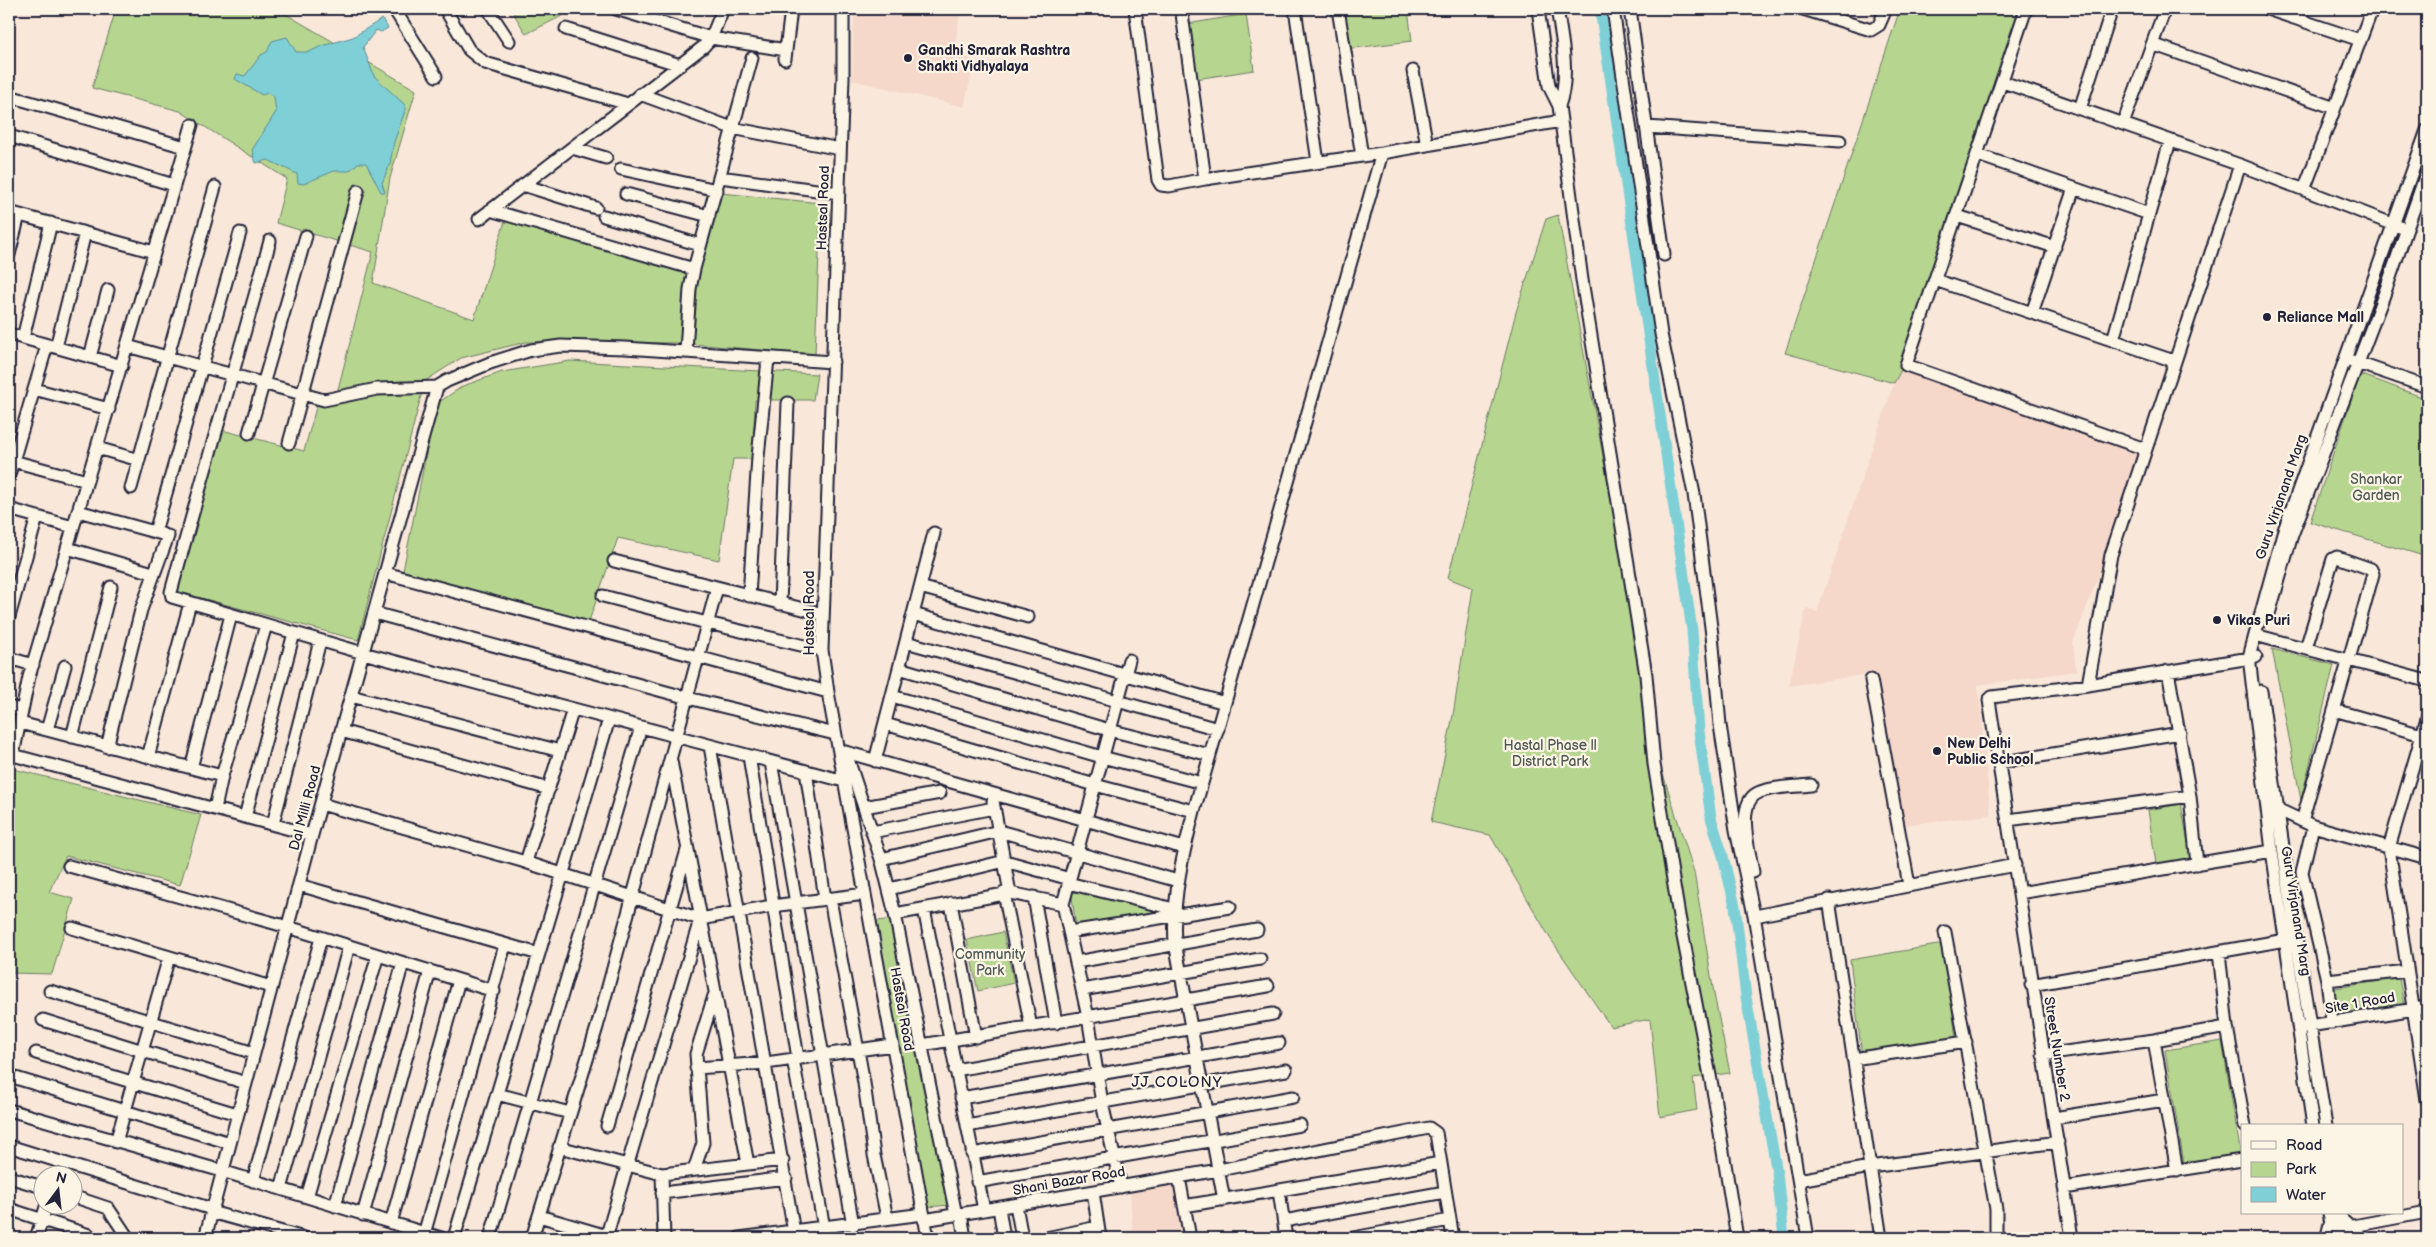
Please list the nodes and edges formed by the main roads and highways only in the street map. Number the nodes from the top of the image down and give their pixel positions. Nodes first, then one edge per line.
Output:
1 (2337, 1227) edge
2 (2362, 1238) edge

1 - 2 main road

